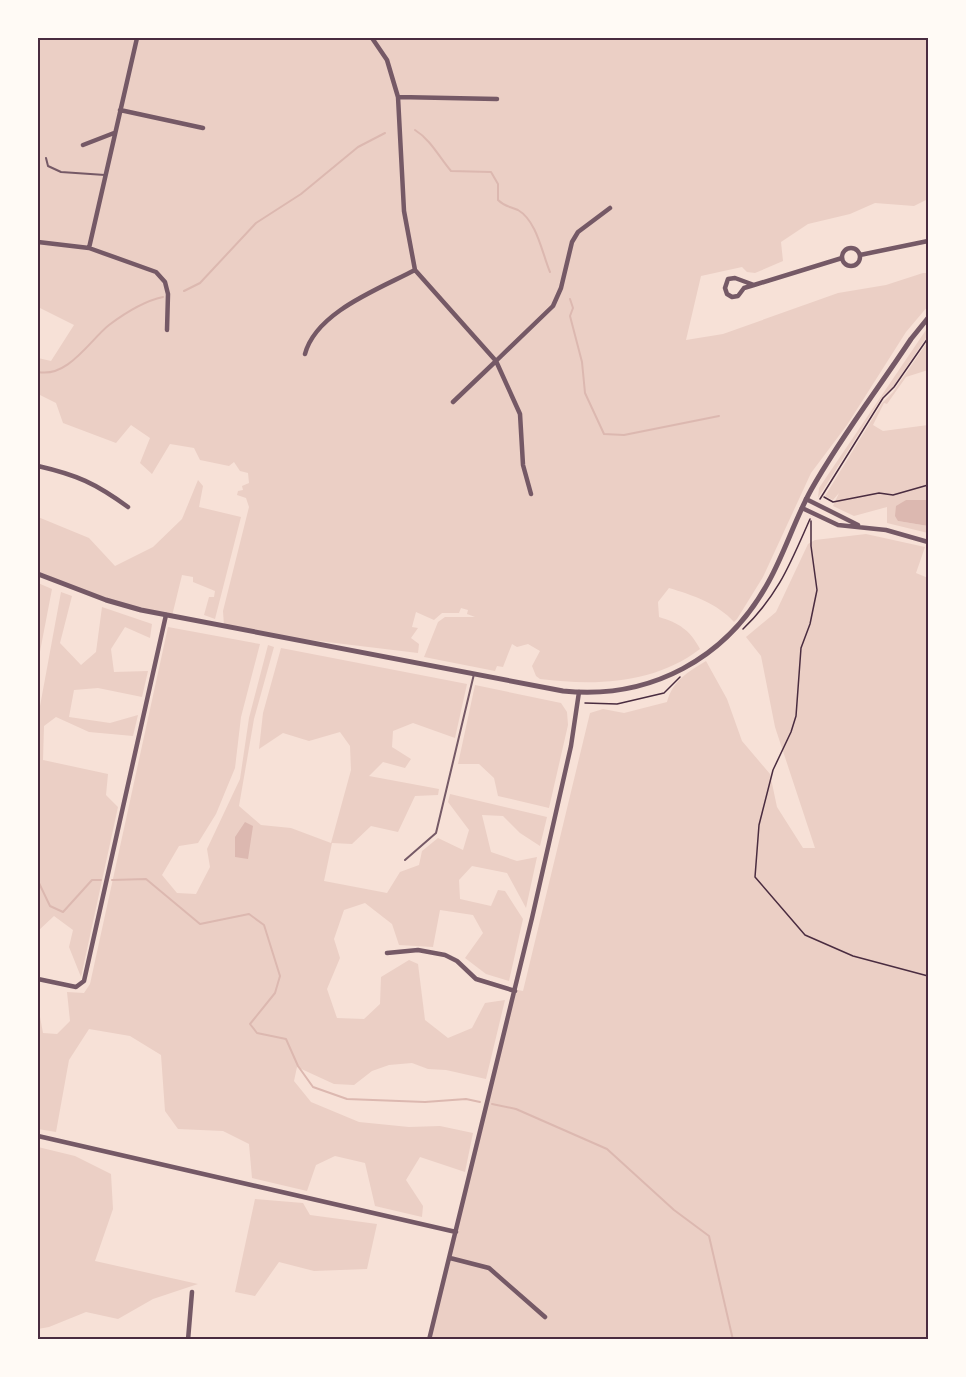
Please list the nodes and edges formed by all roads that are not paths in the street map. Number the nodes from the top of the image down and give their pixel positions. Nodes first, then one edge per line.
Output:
1 (137, 38) edge
2 (372, 38) edge
3 (398, 97) junction
4 (497, 99) dead end
5 (120, 110) junction
6 (203, 128) dead end
7 (114, 133) junction
8 (83, 145) dead end
9 (46, 158) dead end
10 (105, 175) junction
11 (610, 208) dead end
12 (928, 241) edge
13 (38, 242) edge
14 (88, 248) junction
15 (860, 255) junction
16 (842, 258) junction
17 (415, 270) junction
18 (753, 285) junction
19 (928, 318) edge
20 (167, 330) dead end
21 (305, 354) dead end
22 (496, 361) junction
23 (453, 402) dead end
24 (38, 466) edge
25 (531, 494) dead end
26 (806, 499) junction
27 (128, 507) dead end
28 (802, 508) junction
29 (860, 526) junction
30 (928, 542) edge
31 (38, 574) edge
32 (166, 615) junction
33 (474, 674) junction
34 (579, 692) junction
35 (405, 861) dead end
36 (387, 953) dead end
37 (38, 980) edge
38 (515, 991) junction
39 (38, 1136) edge
40 (456, 1232) junction
41 (450, 1257) junction
42 (192, 1292) dead end
43 (545, 1317) dead end
44 (188, 1340) edge
45 (429, 1340) edge

1 - 5 street
2 - 3 street
3 - 4 street
3 - 17 street
5 - 6 street
5 - 7 street
7 - 8 street
7 - 10 street
9 - 10 lane
10 - 14 street
11 - 22 street
12 - 15 street
13 - 14 street
14 - 20 street
15 - 16 street
15 - 16 street
16 - 18 street
17 - 21 street
17 - 22 street
18 - 18 street
19 - 26 street
22 - 23 street
22 - 25 street
24 - 27 street
26 - 28 street
26 - 29 street
28 - 29 street
28 - 34 street
29 - 30 street
31 - 32 street
32 - 33 street
32 - 37 street
33 - 34 street
33 - 35 lane
34 - 38 street
36 - 38 street
38 - 40 street
39 - 40 street
40 - 41 street
41 - 43 street
41 - 45 street
42 - 44 street

